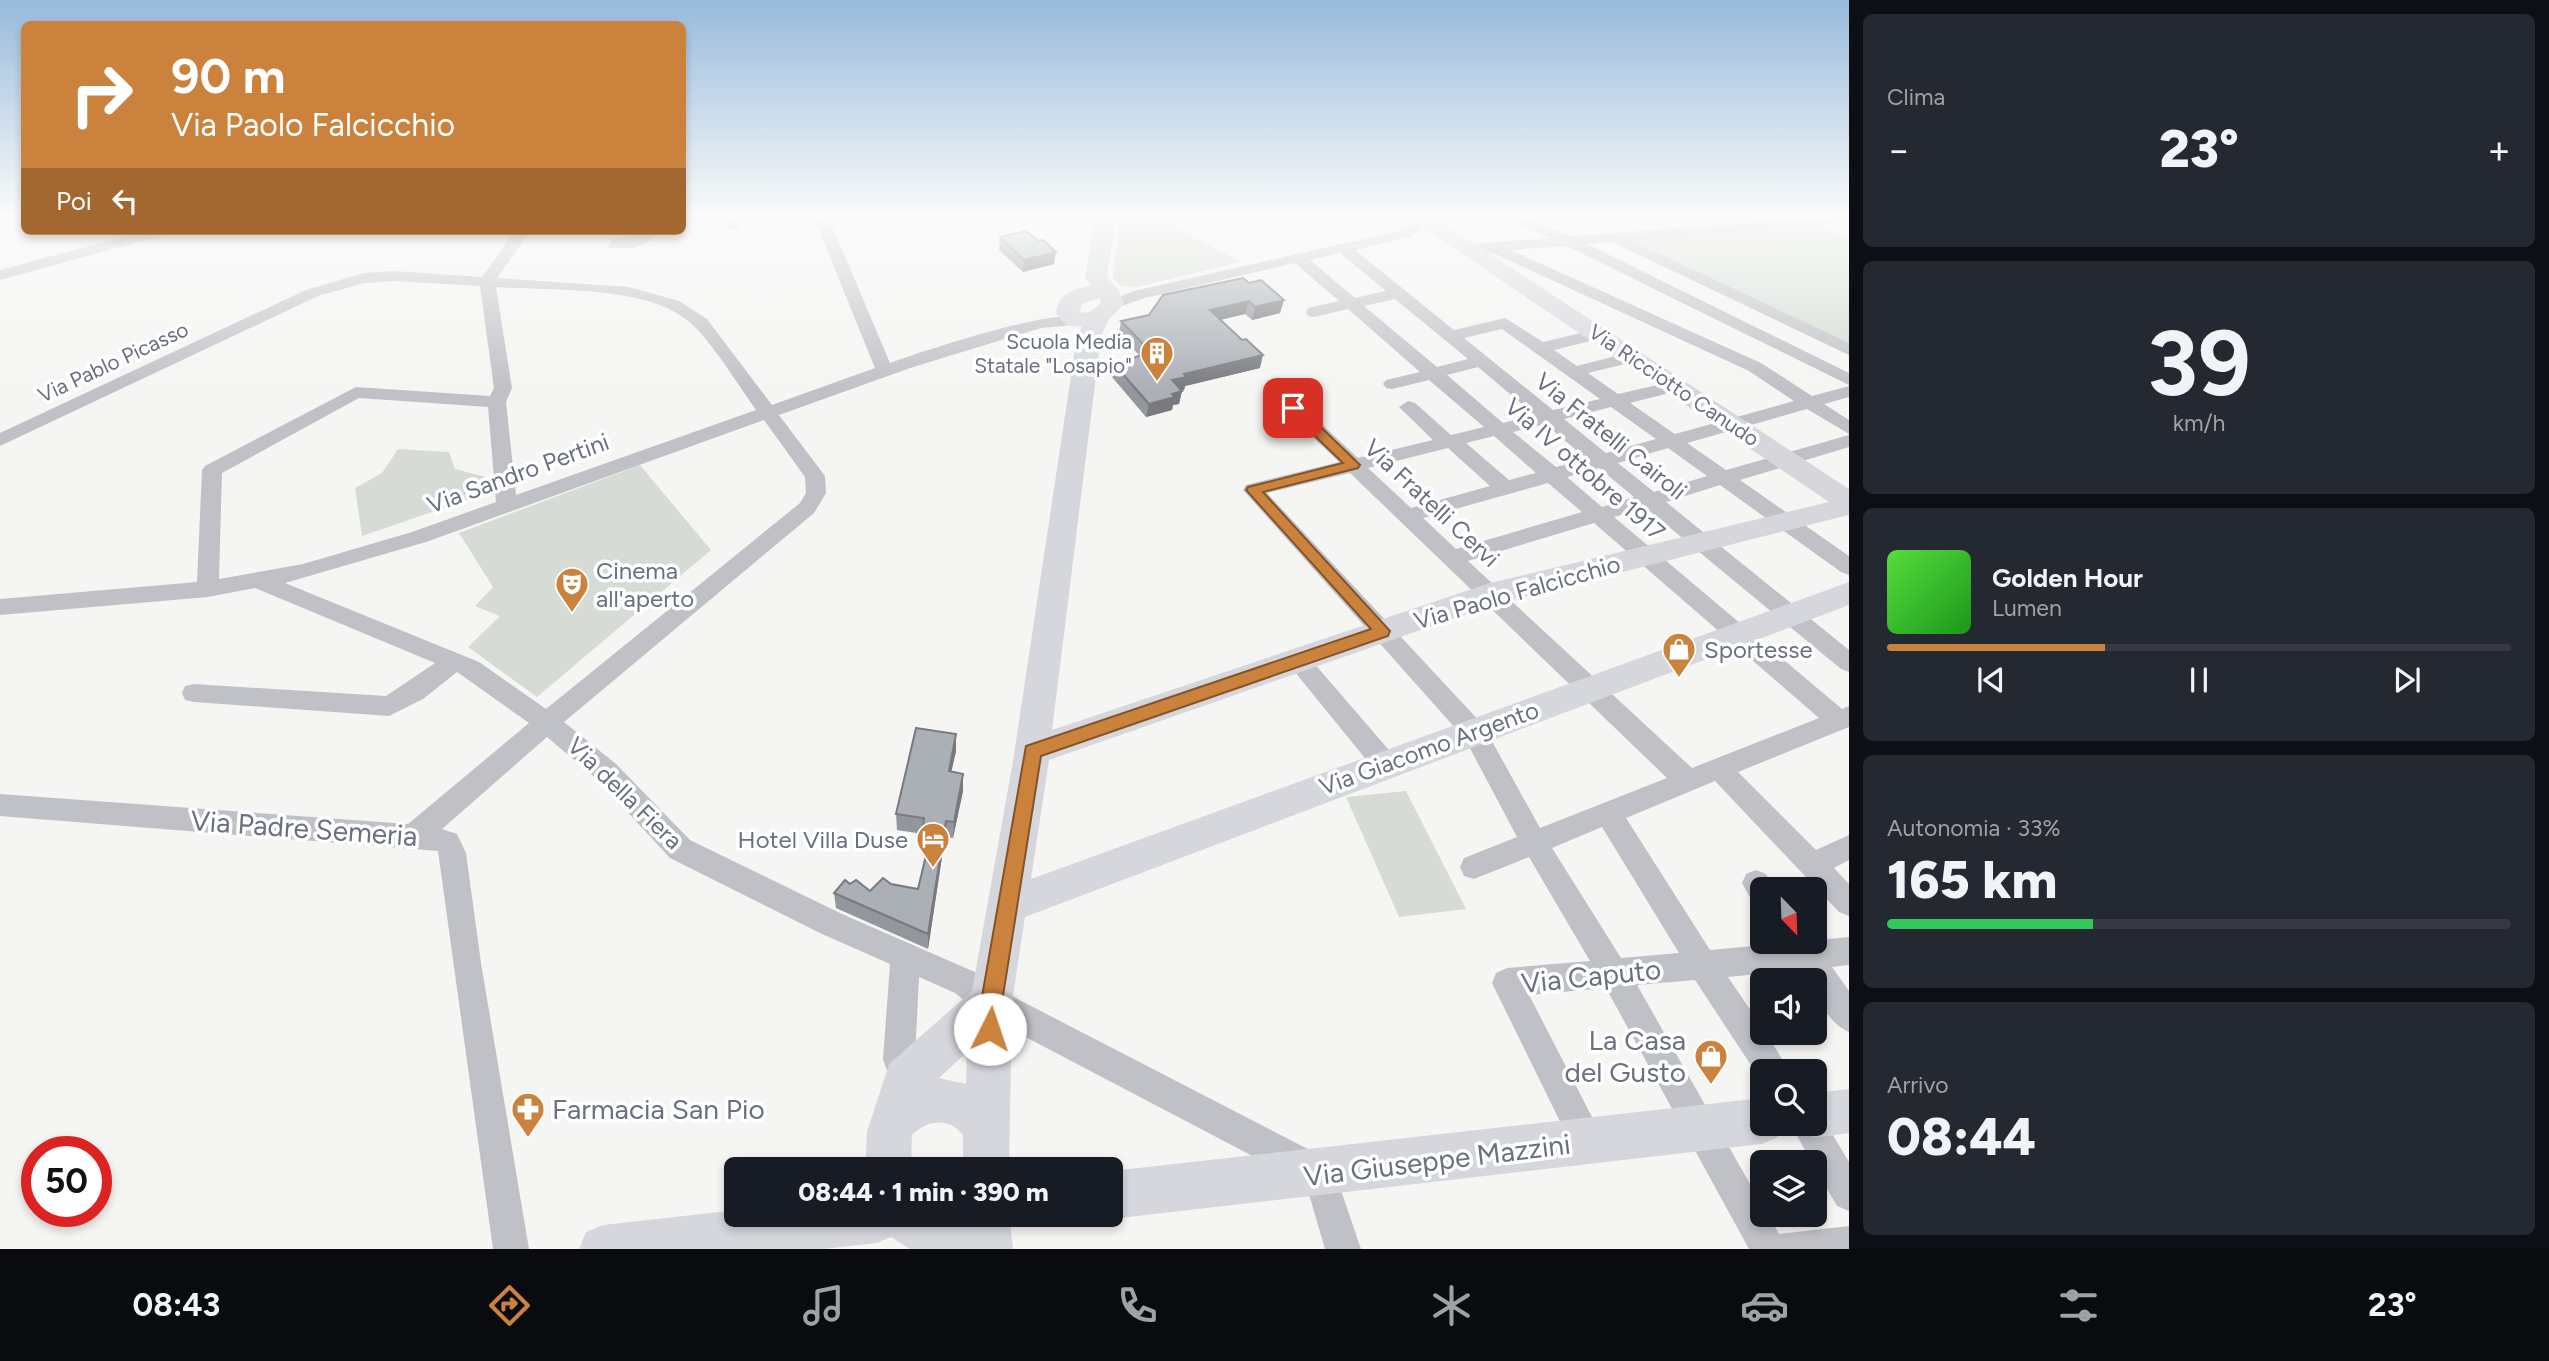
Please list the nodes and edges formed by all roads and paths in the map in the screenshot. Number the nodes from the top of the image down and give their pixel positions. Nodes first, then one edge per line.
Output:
1 (493, 273) edge
2 (845, 273) edge
3 (1096, 273) edge
4 (1228, 273) edge
5 (1316, 273) edge
6 (1375, 273) edge
7 (1511, 273) edge
8 (1550, 273) edge
9 (1584, 273) edge
10 (1631, 273) edge
11 (1688, 273) edge
12 (1563, 279) junction
13 (487, 281) junction
14 (1712, 285) junction
15 (1398, 292) junction
16 (1683, 298) junction
17 (1352, 303) junction
18 (1089, 308) junction
19 (1314, 312) dead end
20 (1639, 314) junction
21 (1597, 334) junction
22 (1452, 336) junction
23 (1832, 342) junction
24 (1540, 348) junction
25 (1849, 350) edge
26 (1802, 356) junction
27 (1631, 357) junction
28 (1482, 361) junction
29 (885, 371) junction
30 (1573, 372) junction
31 (1433, 373) junction
32 (1849, 380) edge
33 (1392, 384) dead end
34 (1675, 386) junction
35 (1849, 391) edge
36 (1614, 401) junction
37 (497, 402) junction
38 (1813, 402) junction
39 (1408, 407) dead end
40 (1293, 408) dead end
41 (767, 412) junction
42 (1549, 417) junction
43 (1734, 425) junction
44 (1849, 428) edge
45 (1498, 429) junction
46 (0, 440) edge
47 (1450, 441) junction
48 (1849, 441) edge
49 (1673, 443) junction
50 (1786, 460) junction
51 (1604, 462) junction
52 (1353, 465) junction
53 (1552, 476) junction
54 (1723, 478) junction
55 (1506, 489) junction
56 (1651, 500) junction
57 (1849, 504) edge
58 (507, 506) junction
59 (1598, 515) junction
60 (1406, 516) junction
61 (1785, 522) junction
62 (1703, 543) junction
63 (1646, 556) junction
64 (1451, 558) junction
65 (1849, 567) edge
66 (261, 582) junction
67 (208, 589) junction
68 (1849, 593) edge
69 (1490, 594) junction
70 (0, 607) edge
71 (1789, 614) junction
72 (1382, 631) junction
73 (1737, 634) junction
74 (1298, 660) junction
75 (455, 661) junction
76 (1849, 663) edge
77 (1590, 688) junction
78 (194, 693) dead end
79 (1844, 718) edge
80 (547, 722) junction
81 (1474, 732) junction
82 (1032, 751) junction
83 (1386, 765) junction
84 (1719, 769) junction
85 (1688, 781) junction
86 (0, 805) edge
87 (1608, 813) junction
88 (414, 836) junction
89 (1534, 842) junction
90 (1849, 847) edge
91 (1813, 865) junction
92 (1474, 867) dead end
93 (1849, 903) edge
94 (1009, 905) junction
95 (1827, 950) edge
96 (1849, 951) edge
97 (1767, 954) edge
98 (1806, 954) edge
99 (905, 956) junction
100 (1703, 965) junction
101 (1614, 974) junction
102 (991, 1002) junction
103 (1849, 1017) edge
104 (1765, 1059) edge
105 (905, 1080) junction
106 (1849, 1111) edge
107 (1827, 1114) edge
108 (1750, 1123) edge
109 (1700, 1129) junction
110 (1815, 1136) edge
111 (1588, 1142) junction
112 (891, 1147) edge
113 (986, 1151) edge
114 (1319, 1173) junction
115 (1123, 1194) edge
116 (1849, 1194) edge
117 (804, 1227) edge
118 (909, 1227) edge
119 (965, 1227) edge
120 (986, 1227) edge
121 (1849, 1244) edge
122 (511, 1249) edge
123 (603, 1249) edge
124 (989, 1249) edge
125 (1343, 1249) edge
126 (1768, 1249) edge
127 (1786, 1249) edge

1 - 13 street
2 - 29 street
3 - 18 main road
4 - 18 street, Via Sandro Pertini
5 - 17 street, Via IV ottobre 1917
6 - 15 street, Via Fratelli Cairoli
7 - 21 main road, Via Ricciotto Canudo
8 - 12 street
9 - 12 street
10 - 16 street
11 - 14 street
12 - 20 street
13 - 37 street
13 - 41 street, Via Pablo Picasso
13 - 46 street, Via Pablo Picasso
14 - 16 street
14 - 23 street
15 - 17 street
15 - 22 street, Via Fratelli Cairoli
16 - 20 street
16 - 26 street
17 - 19 street
17 - 31 street, Via IV ottobre 1917
18 - 29 street, Via Sandro Pertini
18 - 82 main road
20 - 38 street
21 - 24 street
21 - 27 main road, Via Ricciotto Canudo
22 - 24 street
22 - 28 street, Via Fratelli Cairoli
23 - 25 street
23 - 26 street
24 - 30 street
26 - 32 street
27 - 30 street
27 - 34 main road, Via Ricciotto Canudo
28 - 31 street
28 - 42 street, Via Fratelli Cairoli
29 - 41 street, Via Sandro Pertini
30 - 36 street
31 - 33 street
31 - 45 street, Via IV ottobre 1917
34 - 36 street
34 - 43 main road, Via Ricciotto Canudo
35 - 38 street
36 - 42 street
36 - 49 street
37 - 58 street
37 - 67 street
38 - 43 street
38 - 44 street
39 - 47 street
40 - 52 street, Via Fratelli Cervi
41 - 58 street, Via Sandro Pertini
41 - 80 street, Via Pablo Picasso
42 - 45 street
42 - 51 street, Via Fratelli Cairoli
43 - 49 street
43 - 50 main road, Via Ricciotto Canudo
45 - 47 street
45 - 53 street, Via IV ottobre 1917
47 - 52 street
47 - 55 street
48 - 50 street
49 - 51 street
49 - 54 street
50 - 54 street
50 - 57 main road, Via Ricciotto Canudo
51 - 53 street
51 - 56 street, Via Fratelli Cairoli
52 - 60 street, Via Fratelli Cervi
52 - 72 street
53 - 55 street
53 - 59 street, Via IV ottobre 1917
54 - 56 street
54 - 61 street
55 - 60 street
56 - 59 street
56 - 62 street, Via Fratelli Cairoli
57 - 61 main road, Via Paolo Falcicchio
58 - 66 street, Via Sandro Pertini
59 - 63 street, Via IV ottobre 1917
59 - 64 street
60 - 64 street, Via Fratelli Cervi
61 - 62 main road, Via Paolo Falcicchio
61 - 65 street
62 - 63 main road, Via Paolo Falcicchio
62 - 71 street, Via Fratelli Cairoli
63 - 69 main road, Via Paolo Falcicchio
63 - 73 street, Via IV ottobre 1917
64 - 69 street, Via Fratelli Cervi
66 - 67 street, Via Sandro Pertini
66 - 75 street, Via della Fiera
67 - 70 street, Via Sandro Pertini
68 - 71 main road, Via Giacomo Argento
69 - 72 main road, Via Paolo Falcicchio
69 - 77 street, Via Fratelli Cervi
71 - 73 main road, Via Giacomo Argento
71 - 76 street, Via Fratelli Cairoli
72 - 74 main road, Via Paolo Falcicchio
72 - 81 street
73 - 77 main road, Via Giacomo Argento
73 - 79 street, Via IV ottobre 1917
74 - 82 main road, Via Paolo Falcicchio
74 - 83 street
75 - 78 street
75 - 80 street, Via della Fiera
77 - 81 main road, Via Giacomo Argento
77 - 85 street, Via Fratelli Cervi
79 - 84 street
80 - 88 street
80 - 99 street, Via della Fiera
81 - 83 main road, Via Giacomo Argento
81 - 89 street
82 - 94 main road
83 - 94 main road, Via Giacomo Argento
84 - 85 street
84 - 91 street
85 - 87 street
86 - 88 street, Via Padre Semeria
87 - 89 street
87 - 100 street
88 - 122 street, Via Padre Semeria
89 - 92 street
89 - 101 street
90 - 91 street
91 - 93 street
94 - 102 main road
95 - 96 street, Via Caputo
97 - 100 street, Via Caputo
98 - 103 street
99 - 102 street, Via della Fiera
99 - 105 street
100 - 101 street, Via Caputo
100 - 104 street
101 - 109 street
101 - 111 street, Via Caputo
102 - 105 main road
102 - 113 main road
102 - 114 street, Via della Fiera
105 - 112 main road
106 - 107 main road
108 - 109 main road, Via Giuseppe Mazzini
109 - 111 main road, Via Giuseppe Mazzini
109 - 126 street
110 - 116 street
111 - 114 main road, Via Giuseppe Mazzini
112 - 113 main road
114 - 115 main road, Via Giuseppe Mazzini
114 - 125 street
117 - 123 main road
118 - 119 main road
120 - 124 main road
121 - 127 street

